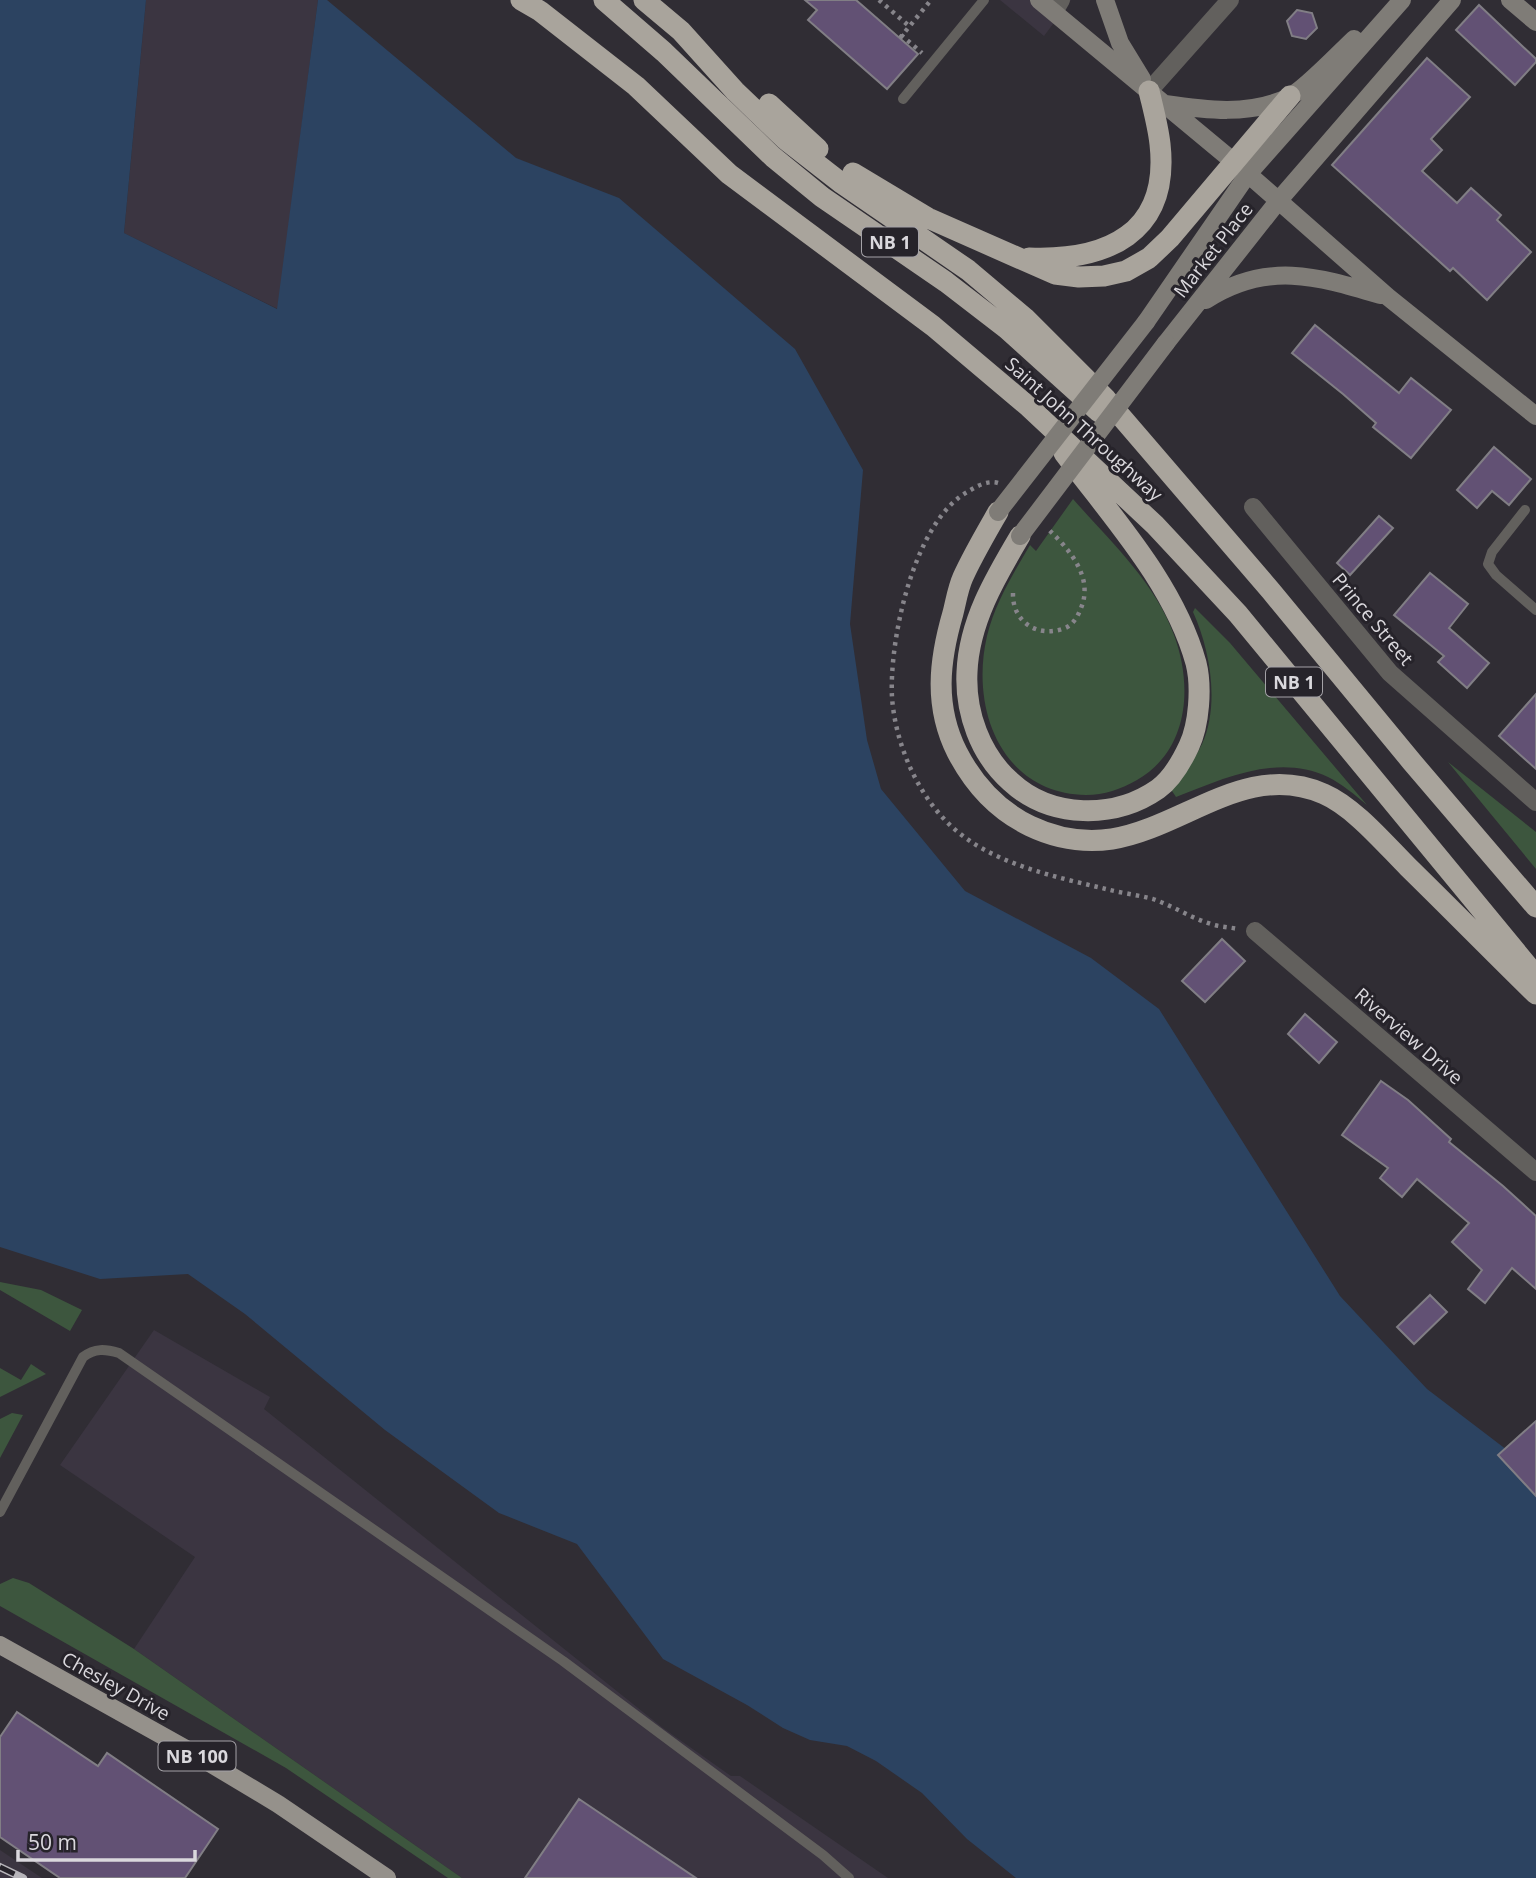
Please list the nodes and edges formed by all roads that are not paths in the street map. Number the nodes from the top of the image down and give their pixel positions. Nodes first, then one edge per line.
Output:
1 (521, 0) edge
2 (604, 0) edge
3 (644, 0) edge
4 (984, 0) edge
5 (1039, 0) edge
6 (1105, 0) edge
7 (1230, 0) edge
8 (1400, 0) edge
9 (1452, 0) edge
10 (1510, 0) edge
11 (1057, 6) edge
12 (1536, 22) edge
13 (681, 31) junction
14 (1290, 96) junction
15 (1157, 97) junction
16 (902, 99) dead end
17 (1241, 168) junction
18 (1279, 200) junction
19 (1016, 258) junction
20 (1388, 297) junction
21 (1195, 308) junction
22 (1029, 407) junction
23 (1536, 416) edge
24 (1179, 483) junction
25 (1253, 507) dead end
26 (1525, 510) dead end
27 (998, 512) joint
28 (1020, 536) joint
29 (1536, 610) edge
30 (1536, 802) edge
31 (1536, 907) edge
32 (1255, 932) road end
33 (1536, 976) edge
34 (1536, 994) edge
35 (1536, 1172) edge
36 (0, 1512) edge
37 (0, 1645) edge
38 (387, 1878) edge
39 (849, 1878) edge

1 - 22 highway, Saint John Throughway / NB 1
2 - 24 highway, Saint John Throughway / NB 1
3 - 13 highway, Saint John Throughway / NB 1
4 - 16 lane
5 - 11 street
6 - 15 street
7 - 15 street
8 - 14 street
8 - 17 street, Market Place
9 - 18 street, Market Place
10 - 12 street
11 - 15 street
13 - 19 highway
13 - 24 highway, Saint John Throughway / NB 1
14 - 15 street
14 - 17 highway
15 - 17 street
15 - 19 highway
17 - 18 street
17 - 19 highway
17 - 27 street, Market Place, bridge
18 - 20 street
18 - 21 street, Market Place
20 - 21 street
20 - 23 street
21 - 28 street, Market Place, bridge
22 - 28 highway
22 - 33 highway, Saint John Throughway / NB 1
24 - 31 highway, Saint John Throughway / NB 1
25 - 30 street, Prince Street
26 - 29 lane
27 - 34 highway
32 - 35 street, Riverview Drive
36 - 39 lane
37 - 38 main road, Chesley Drive / NB 100

